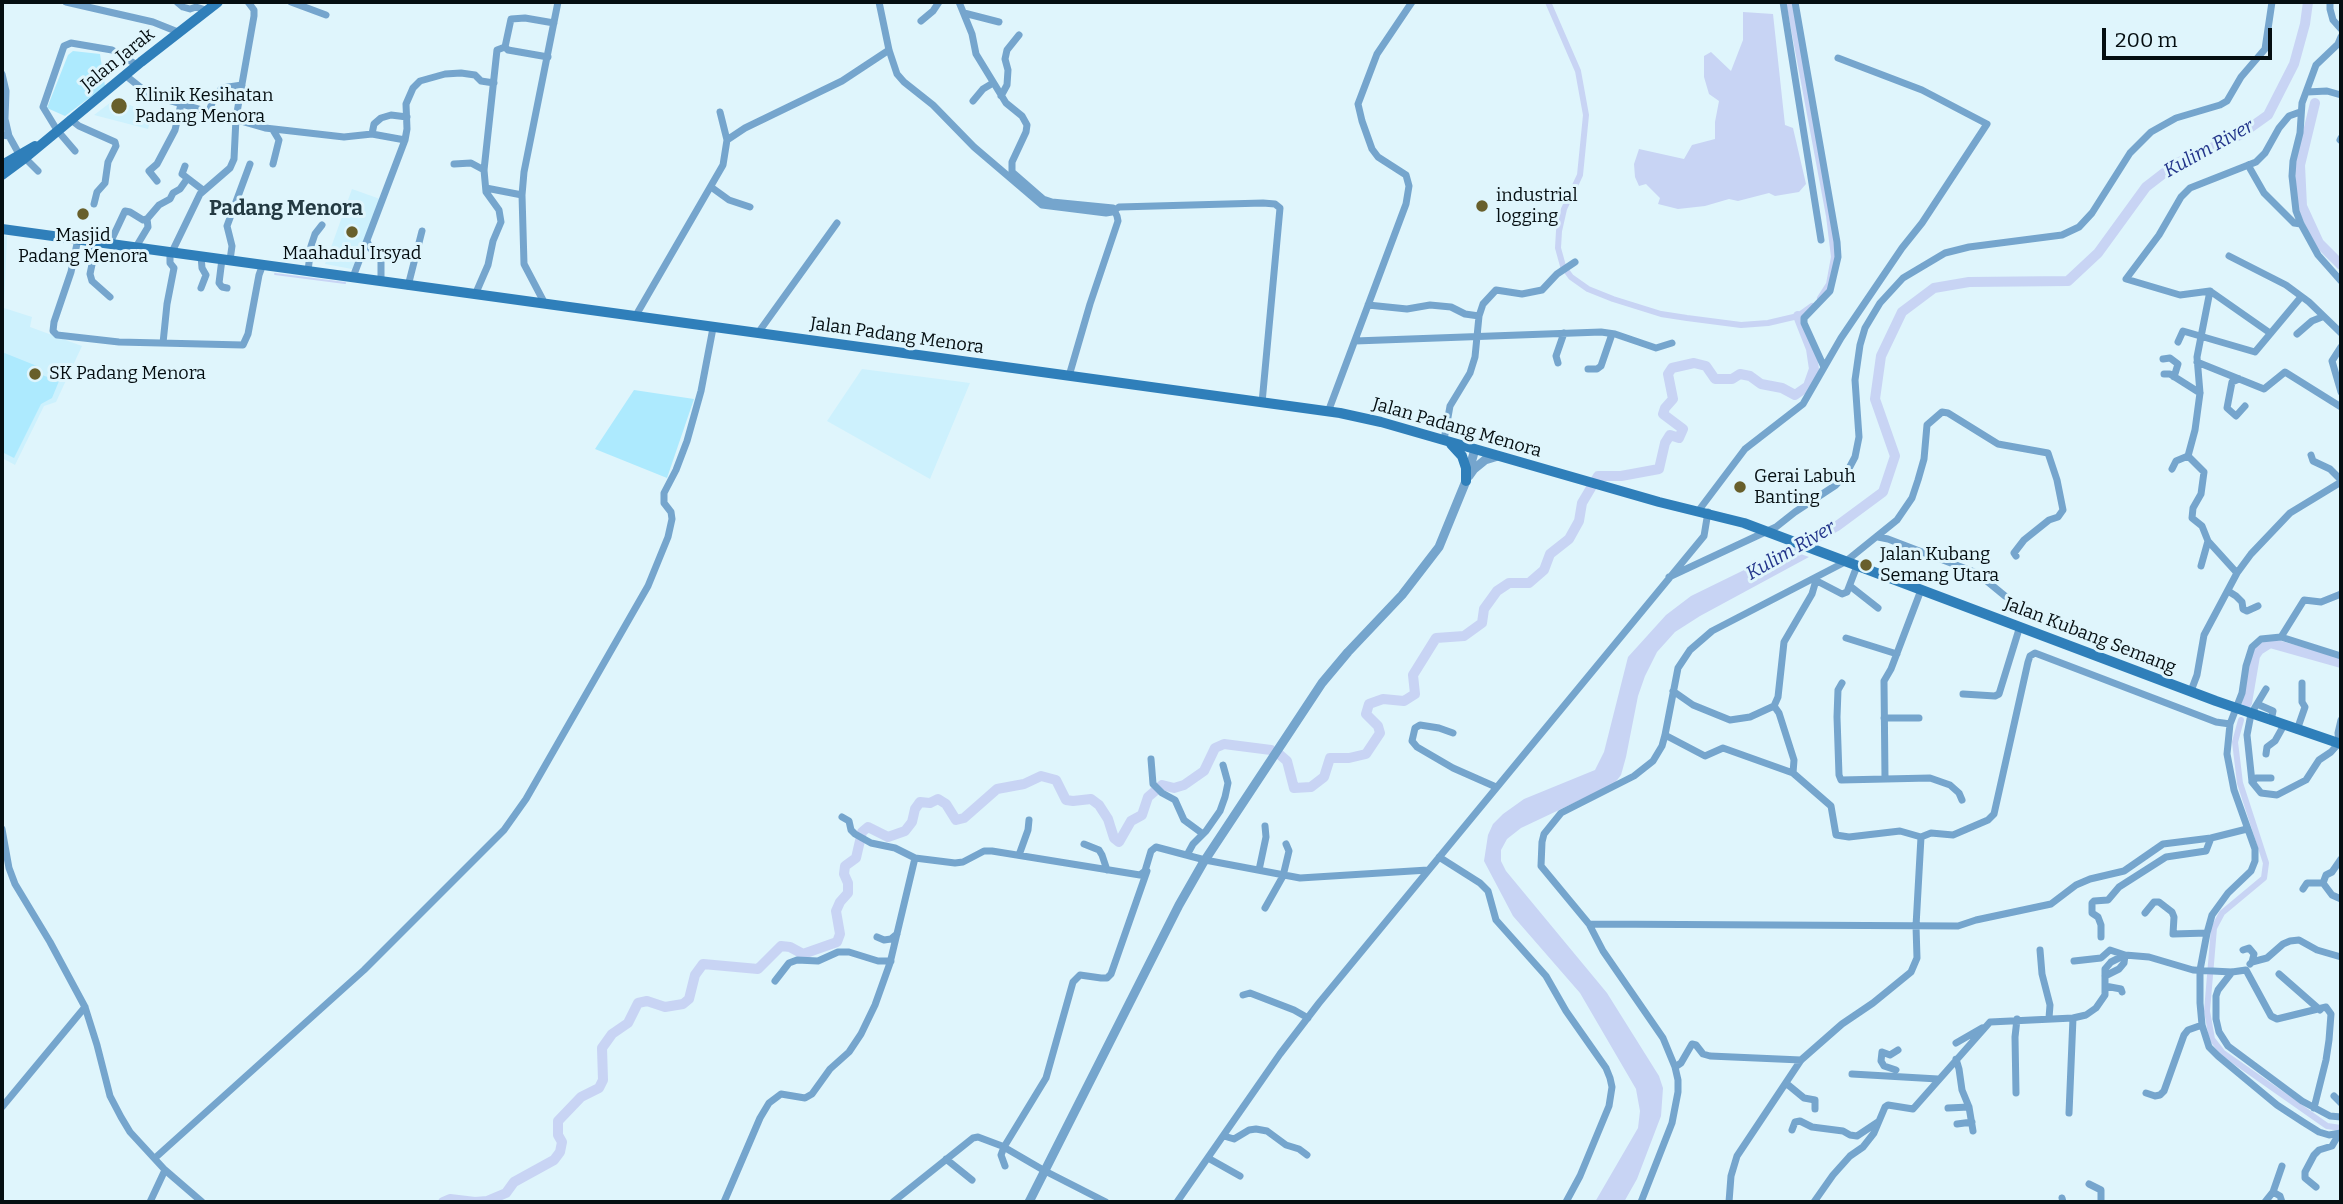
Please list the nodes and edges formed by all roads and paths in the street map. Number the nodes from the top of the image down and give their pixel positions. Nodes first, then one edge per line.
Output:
1 (66, 2) edge
2 (177, 2) edge
3 (218, 2) edge
4 (248, 2) edge
5 (258, 2) edge
6 (291, 2) edge
7 (558, 2) edge
8 (879, 2) edge
9 (939, 2) edge
10 (959, 2) edge
11 (1412, 2) edge
12 (1783, 2) edge
13 (1795, 2) edge
14 (2272, 2) edge
15 (2330, 2) edge
16 (206, 10) junction
17 (254, 10) junction
18 (964, 13) junction
19 (326, 15) dead end
20 (921, 21) dead end
21 (999, 22) dead end
22 (554, 23) junction
23 (2341, 29) edge
24 (178, 32) junction
25 (1019, 35) dead end
26 (2341, 37) edge
27 (505, 47) junction
28 (889, 50) junction
29 (548, 57) junction
30 (1839, 58) dead end
31 (137, 65) junction
32 (2, 74) edge
33 (125, 75) junction
34 (494, 83) junction
35 (993, 83) junction
36 (242, 85) junction
37 (2307, 92) junction
38 (2341, 95) edge
39 (1001, 96) junction
40 (973, 101) dead end
41 (181, 104) junction
42 (209, 111) junction
43 (720, 112) dead end
44 (2300, 112) junction
45 (407, 117) junction
46 (236, 118) junction
47 (70, 119) junction
48 (57, 130) junction
49 (273, 130) junction
50 (372, 134) junction
51 (5, 135) edge
52 (405, 140) junction
53 (727, 140) junction
54 (75, 151) dead end
55 (22, 156) junction
56 (250, 164) dead end
57 (274, 164) dead end
58 (454, 164) dead end
59 (2, 165) edge
60 (2248, 165) junction
61 (185, 166) dead end
62 (484, 170) junction
63 (38, 171) dead end
64 (2, 175) edge
65 (187, 179) junction
66 (157, 181) dead end
67 (711, 187) junction
68 (486, 188) junction
69 (203, 190) junction
70 (522, 195) junction
71 (94, 205) dead end
72 (750, 207) dead end
73 (1114, 210) junction
74 (147, 219) junction
75 (837, 223) dead end
76 (2301, 224) junction
77 (322, 225) dead end
78 (2, 229) edge
79 (422, 231) dead end
80 (78, 239) junction
81 (91, 240) junction
82 (367, 240) junction
83 (1821, 240) dead end
84 (110, 243) junction
85 (136, 247) junction
86 (173, 252) junction
87 (201, 256) junction
88 (2229, 256) dead end
89 (224, 262) junction
90 (1575, 262) dead end
91 (263, 264) junction
92 (308, 271) junction
93 (206, 272) junction
94 (353, 277) junction
95 (381, 281) junction
96 (2341, 281) edge
97 (408, 286) junction
98 (201, 288) dead end
99 (226, 288) dead end
100 (2210, 290) junction
101 (475, 295) junction
102 (110, 297) dead end
103 (2301, 297) junction
104 (545, 304) junction
105 (1368, 305) junction
106 (1479, 316) junction
107 (635, 317) junction
108 (2322, 317) junction
109 (713, 327) junction
110 (758, 333) junction
111 (1564, 333) junction
112 (2270, 333) junction
113 (2341, 333) edge
114 (1612, 334) junction
115 (2297, 334) dead end
116 (1476, 337) junction
117 (2200, 337) junction
118 (1355, 341) junction
119 (2178, 342) dead end
120 (163, 343) junction
121 (1672, 343) dead end
122 (2341, 347) edge
123 (2162, 359) dead end
124 (2197, 362) junction
125 (1558, 363) dead end
126 (1824, 367) junction
127 (1588, 369) dead end
128 (2164, 374) dead end
129 (1069, 376) junction
130 (2174, 377) junction
131 (2240, 379) junction
132 (2200, 393) junction
133 (2341, 393) edge
134 (1262, 403) junction
135 (2245, 405) dead end
136 (2340, 406) edge
137 (1328, 412) junction
138 (1444, 440) junction
139 (1475, 449) junction
140 (2311, 455) dead end
141 (1498, 456) junction
142 (2188, 456) junction
143 (2172, 469) dead end
144 (1466, 481) junction
145 (2341, 481) edge
146 (1703, 511) junction
147 (1770, 533) junction
148 (1878, 537) junction
149 (2208, 541) junction
150 (1828, 556) joint
151 (2016, 556) dead end
152 (1845, 562) junction
153 (1857, 566) junction
154 (2201, 566) dead end
155 (2237, 573) junction
156 (1669, 577) junction
157 (1817, 579) junction
158 (1850, 586) junction
159 (1921, 590) junction
160 (2228, 591) junction
161 (2341, 594) edge
162 (2005, 596) dead end
163 (2258, 606) dead end
164 (1878, 608) dead end
165 (2020, 626) junction
166 (2281, 637) junction
167 (1846, 638) dead end
168 (1897, 654) junction
169 (2341, 656) edge
170 (1842, 683) dead end
171 (2302, 683) dead end
172 (2266, 689) dead end
173 (1673, 691) junction
174 (2190, 691) junction
175 (1963, 694) dead end
176 (2257, 704) junction
177 (1774, 706) junction
178 (2236, 709) junction
179 (2251, 714) junction
180 (1884, 718) junction
181 (1919, 718) dead end
182 (2341, 720) edge
183 (2270, 721) junction
184 (2230, 724) junction
185 (2284, 725) junction
186 (2297, 730) junction
187 (1453, 733) dead end
188 (1665, 735) junction
189 (2340, 743) edge
190 (2266, 754) dead end
191 (1152, 759) dead end
192 (1223, 765) dead end
193 (1793, 773) junction
194 (1885, 778) junction
195 (2271, 778) dead end
196 (2252, 782) junction
197 (1496, 787) junction
198 (1962, 800) dead end
199 (842, 817) dead end
200 (1029, 820) dead end
201 (1265, 826) dead end
202 (2, 829) edge
203 (2248, 830) junction
204 (1203, 834) junction
205 (1920, 837) junction
206 (2211, 838) junction
207 (1084, 844) dead end
208 (1286, 844) dead end
209 (1156, 847) junction
210 (1018, 855) junction
211 (1187, 855) junction
212 (1439, 857) junction
213 (915, 858) junction
214 (2341, 859) edge
215 (1205, 860) junction
216 (1107, 870) junction
217 (1259, 870) junction
218 (1429, 870) junction
219 (1283, 876) junction
220 (2323, 883) junction
221 (2303, 889) dead end
222 (2341, 899) edge
223 (1265, 908) dead end
224 (2145, 913) dead end
225 (1589, 924) junction
226 (1916, 926) junction
227 (897, 933) junction
228 (2207, 933) junction
229 (877, 937) dead end
230 (2101, 937) dead end
231 (2040, 950) dead end
232 (2243, 950) dead end
233 (2125, 955) junction
234 (2341, 957) edge
235 (891, 961) junction
236 (2074, 961) dead end
237 (2252, 962) junction
238 (2202, 970) junction
239 (2246, 970) junction
240 (2232, 972) junction
241 (2279, 974) dead end
242 (775, 981) dead end
243 (1243, 995) dead end
244 (85, 1007) junction
245 (2320, 1010) junction
246 (1308, 1018) junction
247 (2049, 1018) junction
248 (2073, 1018) junction
249 (2017, 1019) junction
250 (2202, 1025) junction
251 (1983, 1028) junction
252 (1956, 1043) dead end
253 (1898, 1050) dead end
254 (1956, 1059) junction
255 (1801, 1060) junction
256 (1675, 1068) junction
257 (1852, 1074) dead end
258 (1903, 1077) junction
259 (1938, 1079) junction
260 (1787, 1084) junction
261 (2016, 1093) dead end
262 (2146, 1093) dead end
263 (2334, 1096) dead end
264 (2341, 1103) edge
265 (2, 1107) edge
266 (1969, 1107) junction
267 (1948, 1108) dead end
268 (2314, 1108) junction
269 (1815, 1109) dead end
270 (2069, 1114) dead end
271 (2341, 1116) edge
272 (1878, 1122) junction
273 (1972, 1122) junction
274 (1956, 1124) dead end
275 (1792, 1130) dead end
276 (1973, 1131) dead end
277 (2340, 1134) edge
278 (1224, 1136) junction
279 (1004, 1147) junction
280 (1307, 1155) dead end
281 (155, 1158) junction
282 (1208, 1158) junction
283 (946, 1159) junction
284 (1005, 1166) dead end
285 (2282, 1166) dead end
286 (165, 1170) junction
287 (1045, 1171) junction
288 (1240, 1176) dead end
289 (972, 1180) dead end
290 (2090, 1184) dead end
291 (2316, 1187) dead end
292 (2273, 1192) junction
293 (150, 1202) edge
294 (202, 1202) edge
295 (724, 1202) edge
296 (893, 1202) edge
297 (1030, 1202) edge
298 (1106, 1202) edge
299 (1177, 1202) edge
300 (1566, 1202) edge
301 (1641, 1202) edge
302 (1728, 1202) edge
303 (1814, 1202) edge
304 (2101, 1202) edge
305 (2265, 1202) edge
306 (2283, 1202) edge

1 - 24 street
2 - 16 street
3 - 16 main road, Jalan Jarak
4 - 17 street
5 - 17 street
6 - 19 street
7 - 22 street
8 - 28 street
9 - 20 street
10 - 18 street
11 - 105 street
12 - 83 street
13 - 126 street
14 - 147 street
15 - 23 street
16 - 24 main road, Jalan Jarak
17 - 36 street
18 - 21 street
18 - 35 street
22 - 27 street
22 - 29 street
24 - 31 main road, Jalan Jarak
25 - 39 street
26 - 37 street
27 - 29 street
27 - 34 street
28 - 53 street
28 - 73 street
29 - 70 street
30 - 126 street
31 - 33 main road, Jalan Jarak
31 - 48 street
32 - 51 street
33 - 41 street
33 - 47 main road, Jalan Jarak
34 - 45 street
34 - 62 street
35 - 39 street
35 - 40 street
36 - 42 street
36 - 46 street
37 - 38 street
37 - 44 street
39 - 73 street
41 - 42 street
41 - 66 street
42 - 46 street
43 - 53 street
44 - 60 street
44 - 76 street
45 - 50 street
45 - 52 street
46 - 49 street
46 - 69 street
47 - 48 main road, Jalan Jarak
47 - 71 street
48 - 54 street
48 - 55 main road, Jalan Jarak
49 - 50 street
49 - 57 street
50 - 52 street
51 - 55 street
52 - 82 street
53 - 67 street
55 - 59 main road, Jalan Jarak
55 - 63 street
55 - 64 main road, Jalan Jarak
56 - 89 street
58 - 62 street
60 - 76 street
60 - 100 street
61 - 65 street
62 - 68 street
65 - 69 street
65 - 74 street
67 - 72 street
67 - 107 street
68 - 70 street
68 - 101 street
69 - 86 street
70 - 104 street
73 - 129 street
73 - 134 street
74 - 84 street
74 - 85 street
75 - 110 street
76 - 96 street
77 - 92 street
78 - 80 main road, Jalan Padang Menora
79 - 97 street
80 - 81 main road, Jalan Padang Menora
80 - 120 street
81 - 84 main road, Jalan Padang Menora
81 - 102 street
82 - 94 street
82 - 95 street
84 - 85 main road, Jalan Padang Menora
85 - 86 main road, Jalan Padang Menora
86 - 87 main road, Jalan Padang Menora
86 - 120 street
87 - 89 main road, Jalan Padang Menora
87 - 93 street
88 - 103 street
89 - 91 main road, Jalan Padang Menora
89 - 93 street
89 - 99 street
90 - 106 street
91 - 92 main road, Jalan Padang Menora
91 - 120 street
92 - 94 main road, Jalan Padang Menora
93 - 98 street
94 - 95 main road, Jalan Padang Menora
95 - 97 main road, Jalan Padang Menora
97 - 101 main road, Jalan Padang Menora
100 - 112 street
100 - 117 street
101 - 104 main road, Jalan Padang Menora
103 - 108 street
103 - 112 street
104 - 107 main road, Jalan Padang Menora
105 - 106 street
105 - 118 street
106 - 116 street
107 - 109 main road, Jalan Padang Menora
108 - 113 street
108 - 115 street
109 - 110 main road, Jalan Padang Menora
109 - 281 street
110 - 129 main road, Jalan Padang Menora
111 - 114 street
111 - 116 street
111 - 125 street
112 - 117 street
114 - 121 street
114 - 127 street
116 - 118 street
116 - 138 street
117 - 119 street
117 - 124 street
118 - 137 street
122 - 133 street
123 - 130 street
124 - 131 street
124 - 132 street
126 - 146 street
128 - 130 street
129 - 134 main road, Jalan Padang Menora
130 - 132 street
131 - 135 street
131 - 136 street
132 - 142 street
133 - 136 street
134 - 137 main road, Jalan Padang Menora
137 - 138 main road, Jalan Padang Menora
138 - 139 main road, Jalan Padang Menora
138 - 144 main road
139 - 141 main road, Jalan Padang Menora
139 - 144 street
140 - 145 street
141 - 144 street
141 - 146 main road, Jalan Padang Menora
142 - 143 street
142 - 149 street
144 - 215 street
145 - 155 street
146 - 147 main road, Jalan Padang Menora
146 - 156 street
147 - 150 main road, Jalan Padang Menora
147 - 156 street
148 - 151 street
148 - 152 street
148 - 162 street
149 - 154 street
149 - 155 street
150 - 152 main road, Jalan Kubang Semang
152 - 153 main road, Jalan Kubang Semang
152 - 157 street
153 - 158 street
153 - 159 main road, Jalan Kubang Semang
155 - 160 street
156 - 197 street
157 - 158 street
157 - 173 street
157 - 177 street
158 - 164 street
159 - 165 main road, Jalan Kubang Semang
159 - 168 street
160 - 163 street
160 - 174 street
161 - 166 street
165 - 174 main road, Jalan Kubang Semang
165 - 175 street
166 - 169 street
166 - 178 street
167 - 168 street
168 - 180 street
170 - 194 street
171 - 186 street
172 - 176 street
173 - 177 street
173 - 188 street
174 - 178 main road, Jalan Kubang Semang
176 - 179 street
176 - 183 street
177 - 193 street
178 - 179 main road, Jalan Kubang Semang
178 - 184 street
179 - 183 main road, Jalan Kubang Semang
179 - 196 street
180 - 181 street
180 - 194 street
182 - 189 street
183 - 185 main road, Jalan Kubang Semang
184 - 203 street
184 - 205 street
185 - 186 main road, Jalan Kubang Semang
185 - 190 street
186 - 189 main road, Jalan Kubang Semang
187 - 197 street
188 - 193 street
188 - 225 street
189 - 196 street
191 - 204 street
192 - 204 street
193 - 205 street
194 - 198 street
195 - 196 street
197 - 212 street
199 - 213 street
200 - 210 street
201 - 217 street
202 - 244 street
203 - 206 street
203 - 228 street
204 - 211 street
205 - 226 street
206 - 226 street
206 - 230 street
207 - 216 street
208 - 219 street
209 - 211 street
209 - 216 street
209 - 279 street
210 - 213 street
210 - 216 street
211 - 215 street
212 - 218 street
212 - 300 street
213 - 227 street
214 - 220 street
215 - 217 street
215 - 287 street
217 - 219 street
218 - 219 street
218 - 246 street
219 - 223 street
220 - 221 street
220 - 222 street
224 - 228 street
225 - 226 street
225 - 256 street
226 - 255 street
227 - 229 street
227 - 235 street
228 - 238 street
231 - 247 street
232 - 237 street
233 - 236 street
233 - 238 street
233 - 248 street
234 - 237 street
235 - 242 street
235 - 295 street
237 - 239 street
238 - 240 street
238 - 250 street
239 - 240 street
239 - 245 street
240 - 268 street
241 - 245 street
243 - 246 street
244 - 265 street
244 - 281 street
245 - 268 street
246 - 278 street
247 - 248 street
247 - 249 street
248 - 270 street
249 - 251 street
249 - 261 street
250 - 262 street
250 - 277 street
251 - 252 street
251 - 254 street
253 - 258 street
254 - 259 street
254 - 266 street
255 - 256 street
255 - 260 street
256 - 301 street
257 - 258 street
258 - 259 street
259 - 272 street
260 - 269 street
260 - 302 street
263 - 264 street
266 - 267 street
266 - 273 street
268 - 271 street
272 - 275 street
272 - 303 street
273 - 274 street
273 - 276 street
277 - 291 street
278 - 280 street
278 - 282 street
279 - 283 street
279 - 284 street
279 - 287 street
281 - 286 street
282 - 288 street
282 - 299 street
283 - 289 street
283 - 296 street
285 - 292 street
286 - 293 street
286 - 294 street
287 - 297 street
287 - 298 street
290 - 304 street
292 - 305 street
292 - 306 street

